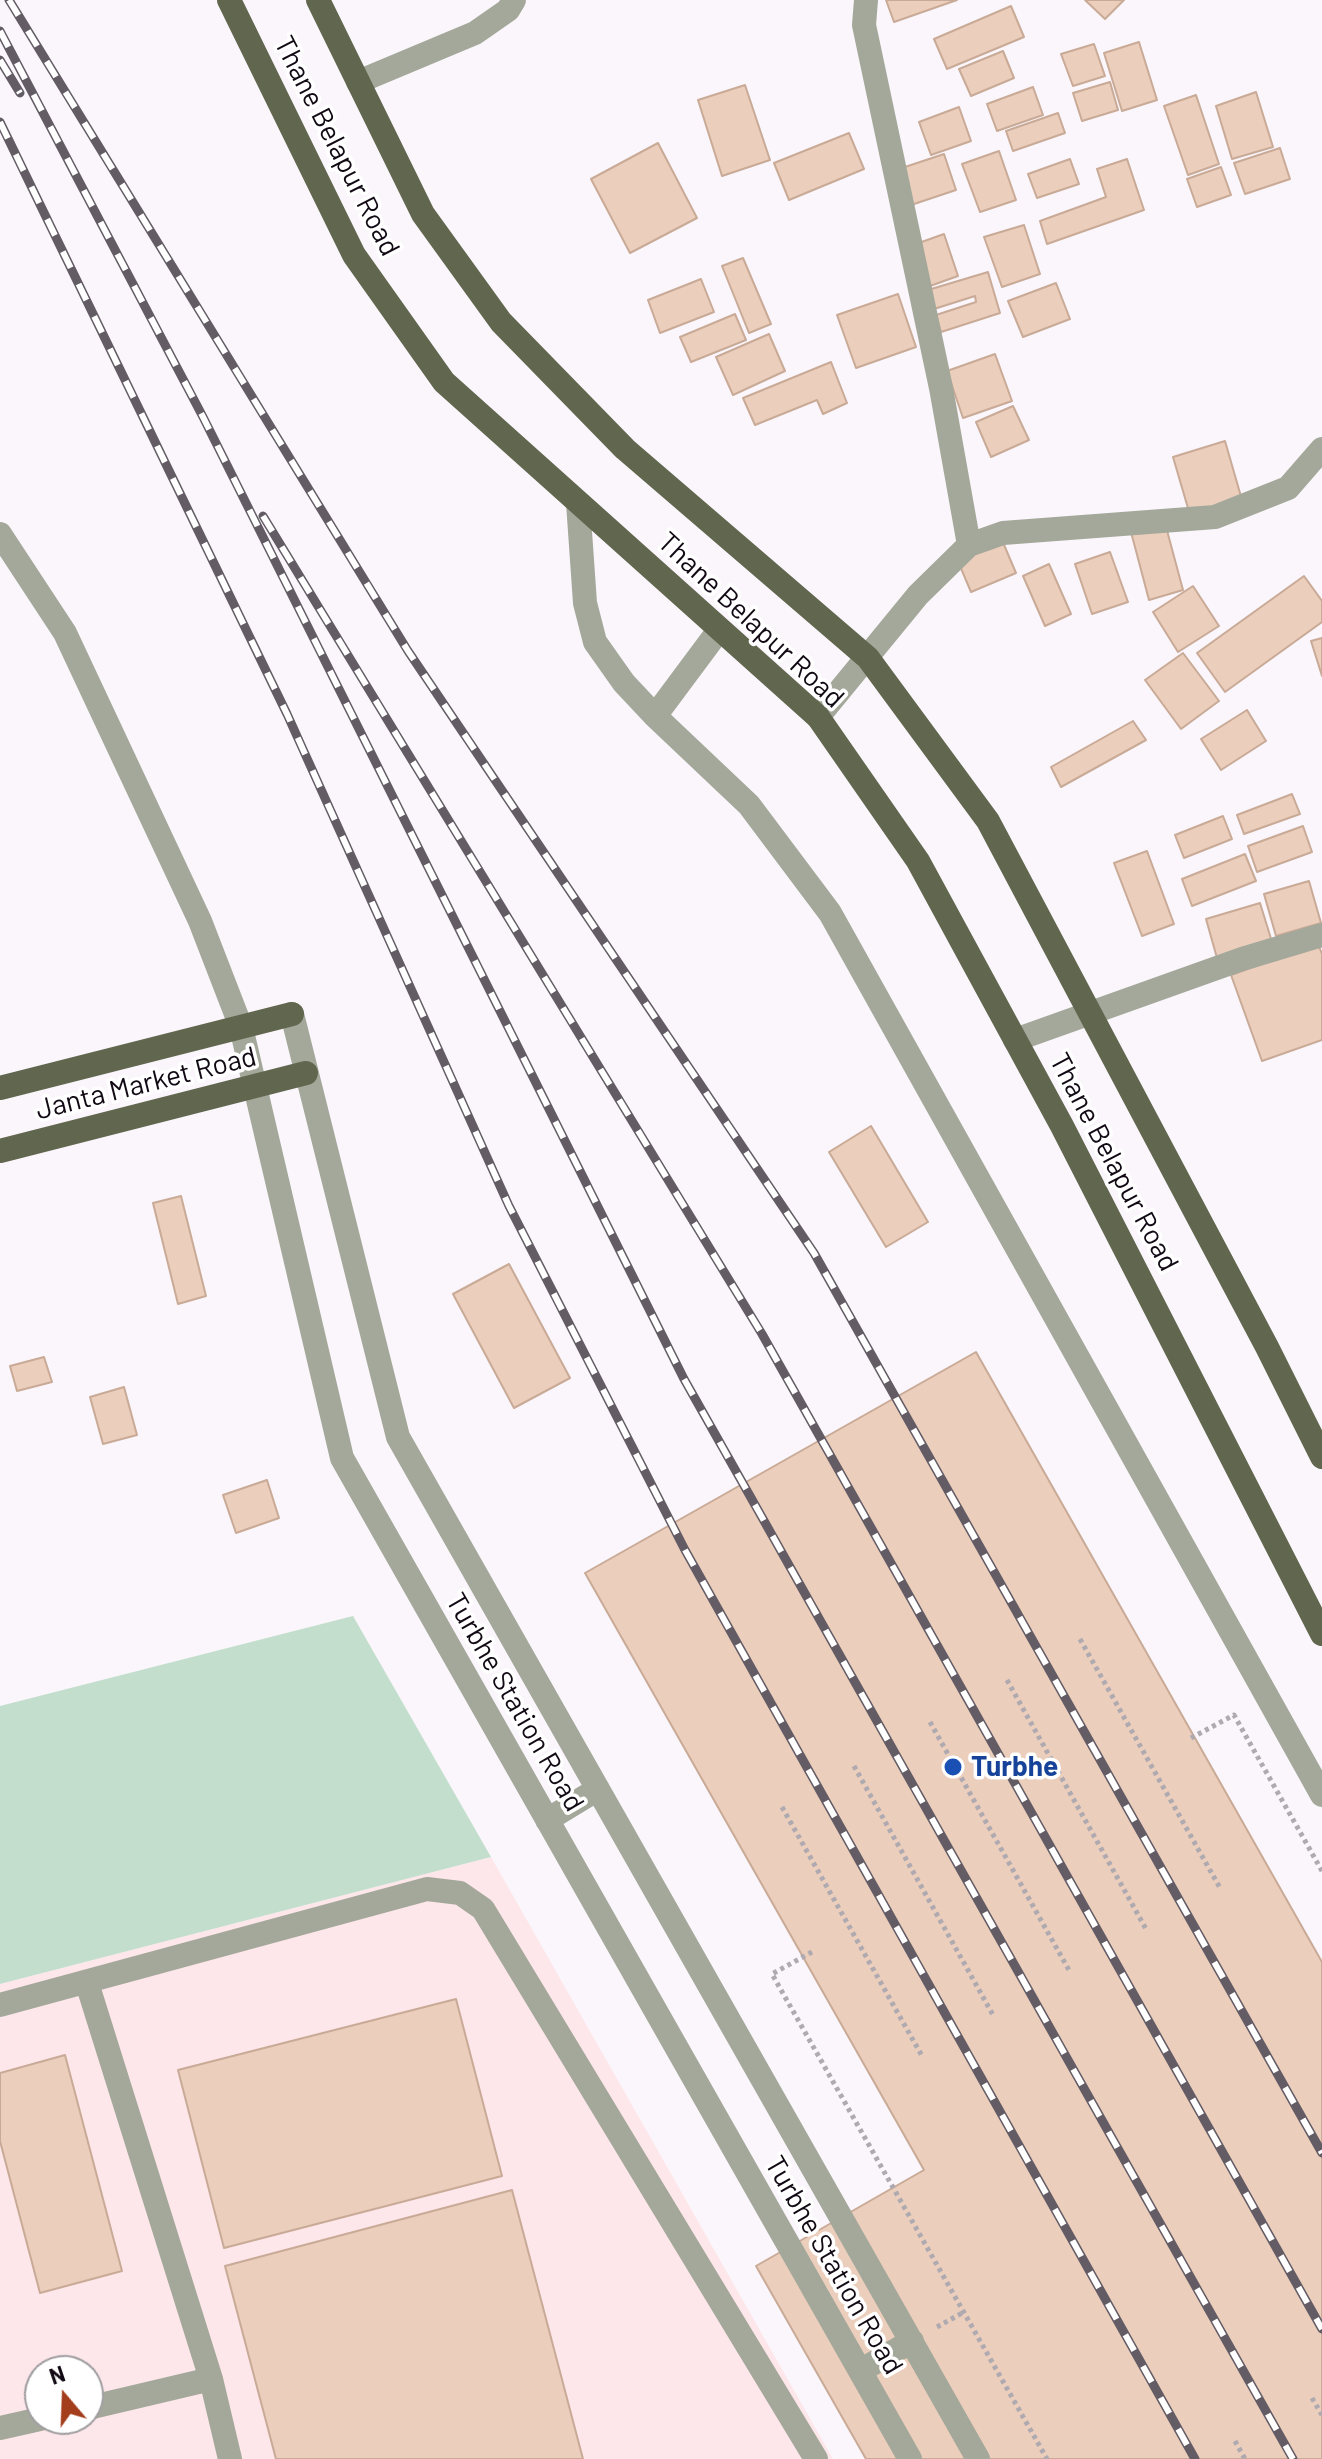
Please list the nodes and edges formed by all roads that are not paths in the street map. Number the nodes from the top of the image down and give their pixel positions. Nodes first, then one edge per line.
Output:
1 (229, 0) edge
2 (318, 0) edge
3 (514, 0) edge
4 (866, 0) edge
5 (358, 82) junction
6 (1322, 449) edge
7 (578, 503) junction
8 (0, 534) edge
9 (969, 545) junction
10 (719, 630) junction
11 (868, 658) junction
12 (655, 716) junction
13 (818, 717) junction
14 (1322, 935) edge
15 (1089, 1012) junction
16 (292, 1014) joint
17 (241, 1027) junction
18 (1015, 1040) junction
19 (306, 1073) junction
20 (256, 1086) junction
21 (0, 1088) edge
22 (0, 1151) edge
23 (1322, 1457) edge
24 (1322, 1634) edge
25 (598, 1789) junction
26 (1322, 1795) edge
27 (547, 1820) junction
28 (87, 1983) junction
29 (0, 2005) edge
30 (912, 2341) junction
31 (860, 2371) junction
32 (211, 2379) junction
33 (104, 2404) edge
34 (24, 2423) edge
35 (0, 2428) edge
36 (230, 2459) edge
37 (816, 2459) edge
38 (910, 2459) edge
39 (978, 2459) edge

1 - 7 main road, Thane Belapur Road
2 - 5 main road, Thane Belapur Road
3 - 5 street
4 - 9 street
5 - 11 main road, Thane Belapur Road
6 - 9 street
7 - 10 main road, Thane Belapur Road
7 - 12 street
8 - 17 street, Turbhe Station Road
9 - 11 street
10 - 12 street
10 - 13 main road, Thane Belapur Road
11 - 13 street
11 - 15 main road, Thane Belapur Road
12 - 26 street
13 - 18 main road, Thane Belapur Road
14 - 15 street
15 - 18 street
15 - 23 main road, Thane Belapur Road
16 - 17 main road, Janta Market Road
16 - 19 street, Turbhe Station Road
17 - 20 street, Turbhe Station Road
17 - 21 main road, Janta Market Road
18 - 24 main road, Thane Belapur Road
19 - 20 main road, Janta Market Road
19 - 25 street, Turbhe Station Road
20 - 22 main road, Janta Market Road
20 - 27 street, Turbhe Station Road
25 - 27 street
25 - 30 street, Turbhe Station Road
27 - 31 street, Turbhe Station Road
28 - 29 street
28 - 32 street
28 - 37 street
30 - 31 street
30 - 39 street, Turbhe Station Road
31 - 38 street, Turbhe Station Road
32 - 33 street
32 - 36 street
34 - 35 street

